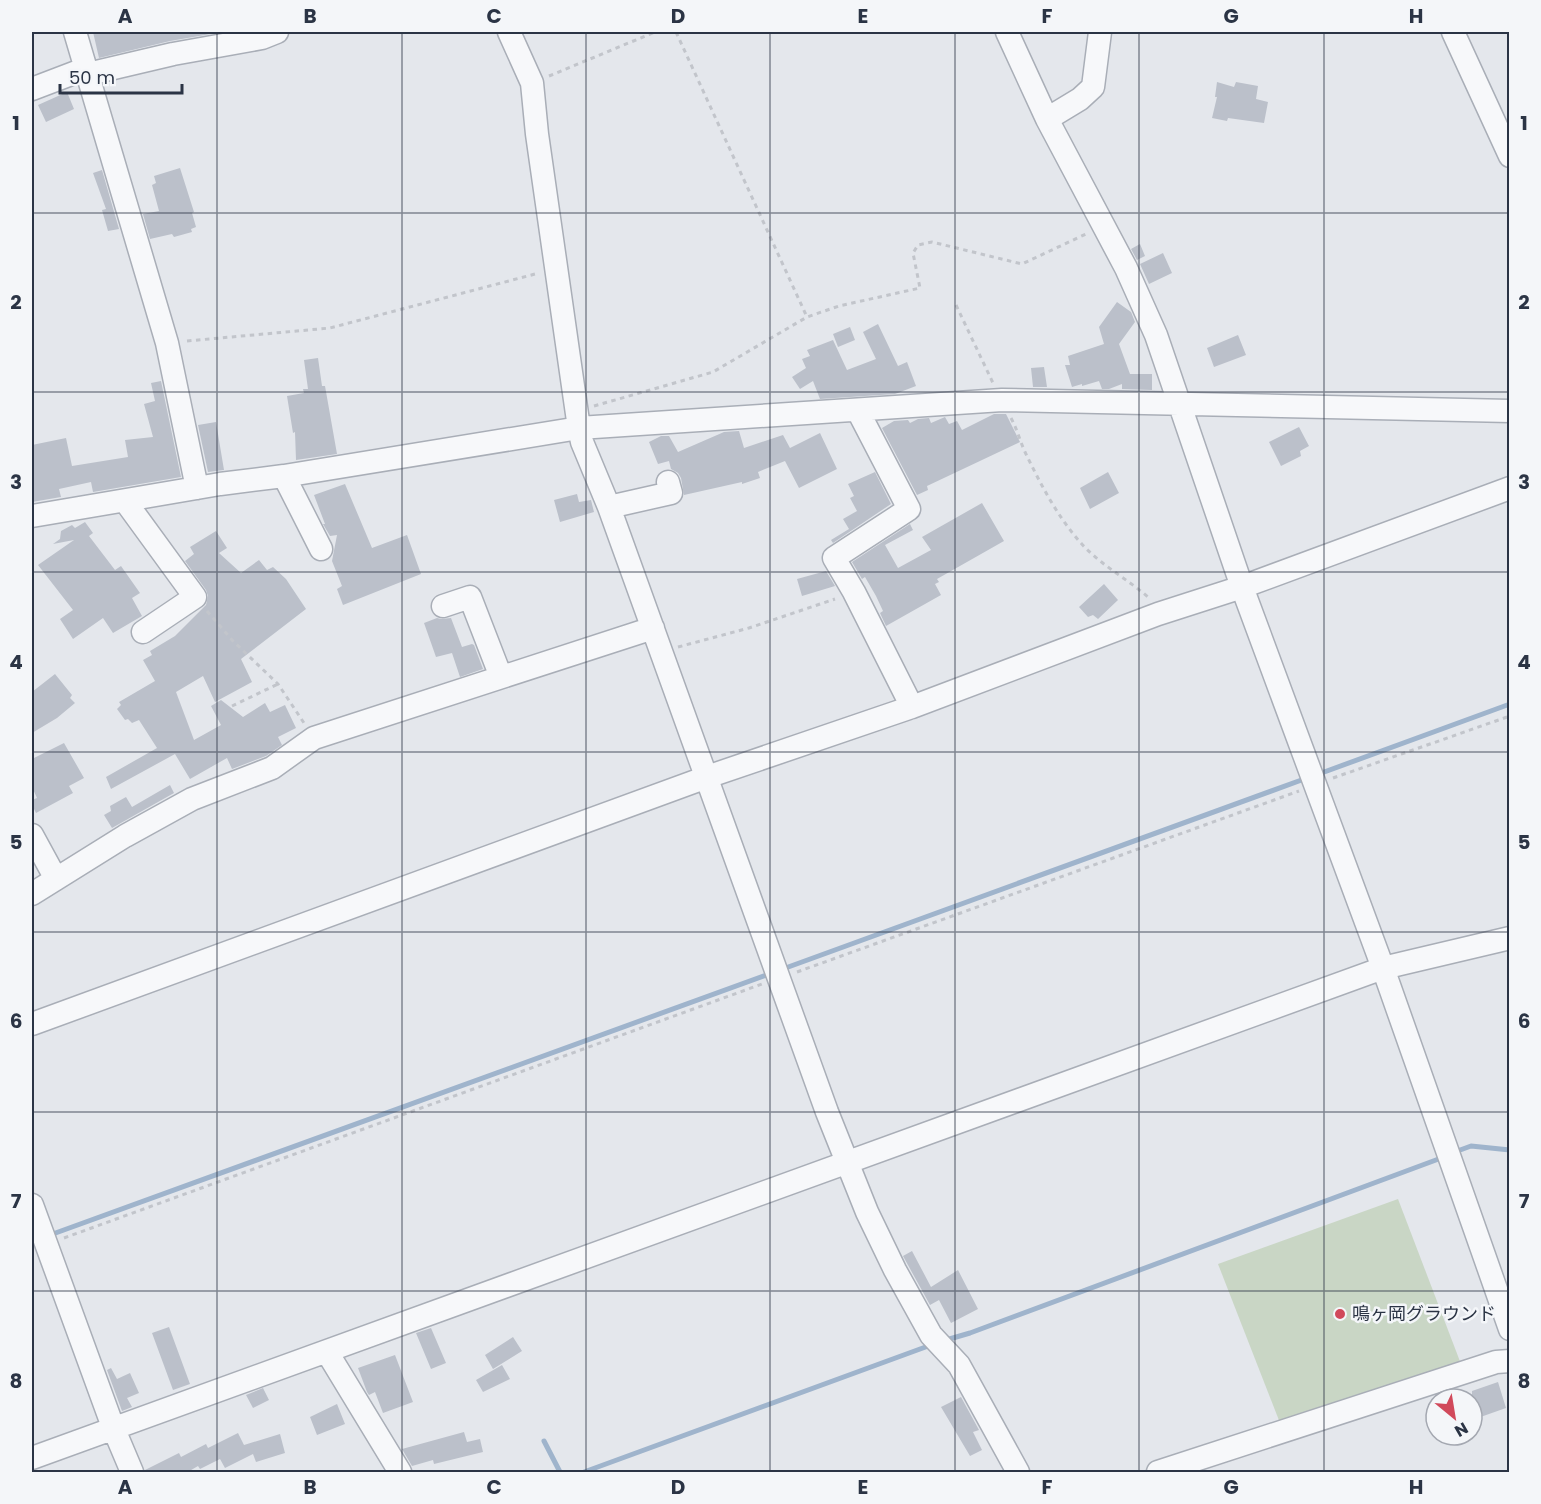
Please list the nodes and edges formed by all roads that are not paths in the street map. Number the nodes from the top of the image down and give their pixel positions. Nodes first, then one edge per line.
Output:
1 (75, 32) edge
2 (277, 32) edge
3 (509, 32) edge
4 (1007, 32) edge
5 (1100, 32) edge
6 (1453, 32) edge
7 (88, 71) junction
8 (32, 89) edge
9 (1047, 119) junction
10 (1509, 156) edge
11 (1178, 404) junction
12 (858, 411) junction
13 (1509, 411) edge
14 (577, 418) junction
15 (284, 476) junction
16 (668, 482) dead end
17 (197, 488) junction
18 (1509, 488) edge
19 (125, 501) junction
20 (609, 507) junction
21 (32, 516) edge
22 (321, 549) dead end
23 (1242, 587) junction
24 (443, 606) dead end
25 (652, 628) junction
26 (143, 632) dead end
27 (501, 677) junction
28 (912, 707) junction
29 (706, 777) junction
30 (32, 835) edge
31 (56, 879) junction
32 (32, 894) edge
33 (1509, 938) edge
34 (1383, 968) junction
35 (32, 1024) edge
36 (846, 1161) junction
37 (32, 1205) edge
38 (1509, 1329) edge
39 (327, 1352) junction
40 (1509, 1361) edge
41 (113, 1427) junction
42 (32, 1458) edge
43 (132, 1473) edge
44 (400, 1473) edge
45 (1018, 1473) edge
46 (1158, 1473) edge

1 - 7 street
2 - 7 street
3 - 14 street
4 - 9 street
5 - 9 street
6 - 10 street
7 - 8 street
7 - 17 street
9 - 11 street
11 - 12 street
11 - 13 street
11 - 23 street
12 - 14 street
12 - 28 street
14 - 15 street
14 - 20 street
15 - 17 street
15 - 22 street
16 - 20 street
17 - 19 street
18 - 23 street
19 - 21 street
19 - 26 street
20 - 25 street
23 - 28 street
23 - 34 street
24 - 27 street
25 - 27 street
25 - 29 street
27 - 31 street
28 - 29 street
29 - 35 street
29 - 36 street
30 - 31 street
31 - 32 street
33 - 34 street
34 - 36 street
34 - 38 street
36 - 39 street
36 - 45 street
37 - 41 street
39 - 41 street
39 - 44 street
40 - 46 street
41 - 42 street
41 - 43 street

